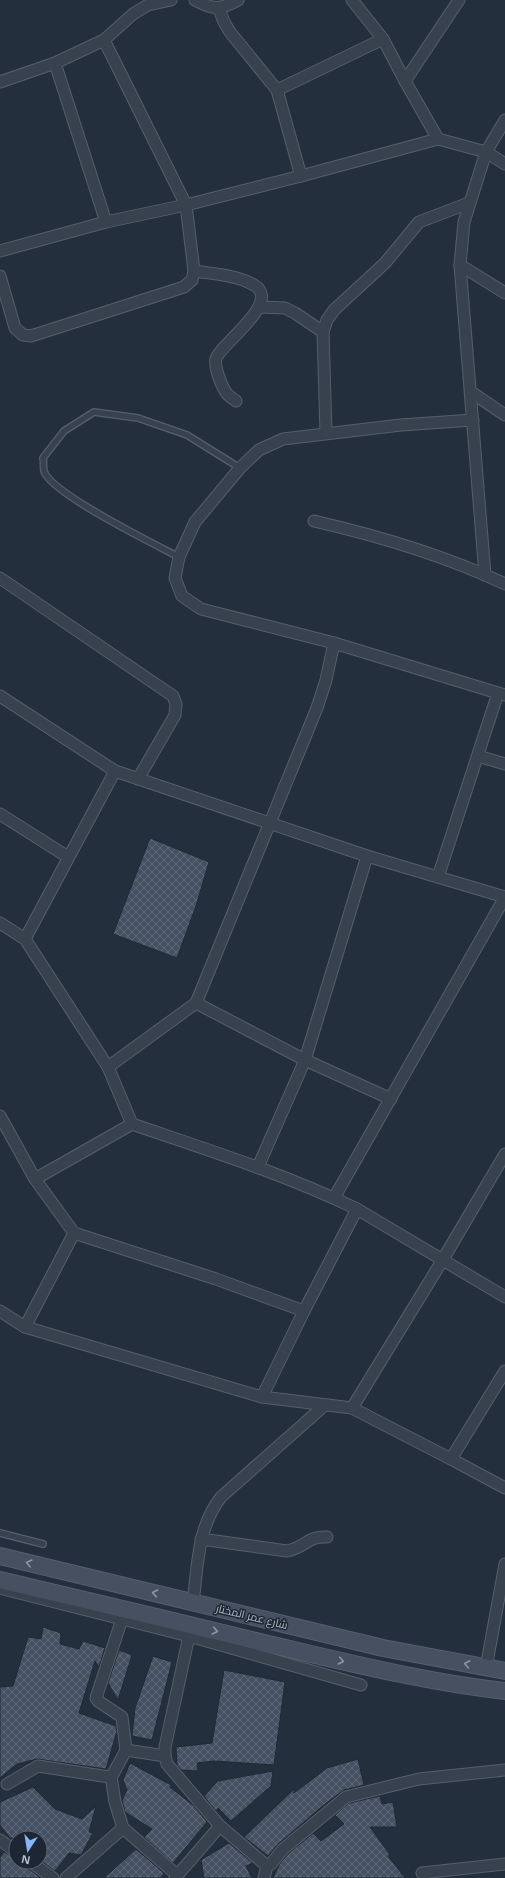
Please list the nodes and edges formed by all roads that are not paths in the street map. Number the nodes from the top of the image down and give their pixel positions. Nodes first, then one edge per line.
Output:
1 (171, 0) edge
2 (195, 0) edge
3 (238, 0) edge
4 (352, 0) edge
5 (459, 0) edge
6 (219, 9) junction
7 (383, 39) junction
8 (104, 40) junction
9 (55, 63) junction
10 (405, 80) junction
11 (0, 82) edge
12 (277, 90) junction
13 (505, 120) edge
14 (438, 139) junction
15 (486, 152) junction
16 (505, 164) edge
17 (301, 176) junction
18 (469, 203) junction
19 (186, 205) junction
20 (106, 222) junction
21 (0, 251) edge
22 (460, 265) junction
23 (194, 271) junction
24 (0, 276) edge
25 (505, 293) edge
26 (259, 307) junction
27 (323, 332) junction
28 (471, 392) junction
29 (236, 401) dead end
30 (505, 415) edge
31 (473, 420) junction
32 (326, 433) junction
33 (240, 468) junction
34 (314, 521) dead end
35 (179, 557) junction
36 (485, 575) junction
37 (0, 578) edge
38 (505, 584) edge
39 (334, 643) junction
40 (502, 694) edge
41 (0, 696) edge
42 (478, 756) junction
43 (505, 764) edge
44 (115, 772) junction
45 (138, 779) junction
46 (0, 814) edge
47 (270, 822) junction
48 (367, 856) junction
49 (68, 857) junction
50 (438, 877) junction
51 (505, 897) edge
52 (0, 924) edge
53 (25, 939) junction
54 (196, 1003) junction
55 (305, 1060) junction
56 (108, 1067) junction
57 (391, 1099) junction
58 (0, 1116) edge
59 (132, 1124) junction
60 (505, 1154) edge
61 (258, 1167) junction
62 (35, 1179) junction
63 (334, 1198) junction
64 (357, 1209) junction
65 (74, 1233) junction
66 (442, 1261) junction
67 (505, 1296) edge
68 (0, 1311) edge
69 (304, 1311) junction
70 (25, 1327) junction
71 (505, 1371) edge
72 (262, 1396) junction
73 (325, 1405) junction
74 (352, 1408) junction
75 (451, 1459) junction
76 (505, 1488) edge
77 (0, 1533) edge
78 (327, 1537) dead end
79 (201, 1539) junction
80 (43, 1544) dead end
81 (0, 1556) edge
82 (505, 1564) edge
83 (0, 1580) edge
84 (130, 1587) junction
85 (0, 1588) edge
86 (193, 1602) junction
87 (124, 1614) junction
88 (189, 1636) junction
89 (486, 1668) junction
90 (505, 1671) edge
91 (362, 1685) dead end
92 (505, 1691) edge
93 (126, 1750) junction
94 (165, 1756) junction
95 (505, 1770) edge
96 (111, 1776) junction
97 (6, 1784) dead end
98 (220, 1826) junction
99 (123, 1828) junction
100 (505, 1864) edge
101 (266, 1866) junction
102 (42, 1870) edge
103 (422, 1873) dead end
104 (176, 1877) edge
105 (53, 1878) edge
106 (66, 1878) edge
107 (264, 1878) edge

1 - 8 street
2 - 6 street
3 - 6 street
4 - 7 street
5 - 10 street
6 - 12 street
7 - 10 street
7 - 12 street
8 - 9 street
8 - 19 street
9 - 11 street
9 - 20 street
10 - 14 street
12 - 17 street
13 - 15 street
14 - 15 street
14 - 17 street
15 - 16 street
15 - 18 street
17 - 19 street
18 - 22 street
18 - 27 street
19 - 20 street
19 - 23 street
20 - 21 street
22 - 25 street
22 - 28 street
23 - 24 street
23 - 26 street
26 - 27 street
26 - 29 street
27 - 32 street
28 - 30 street
28 - 31 street
31 - 32 street
31 - 36 street
32 - 33 street
33 - 35 street
33 - 35 lane
34 - 36 street
35 - 39 street
36 - 38 street
37 - 45 street
39 - 40 street
39 - 47 street
40 - 42 street
41 - 44 street
42 - 43 street
42 - 50 street
44 - 45 street
44 - 49 street
45 - 47 street
46 - 49 street
47 - 48 street
47 - 54 street
48 - 50 street
48 - 55 street
49 - 53 street
50 - 51 street
51 - 57 street
52 - 53 street
53 - 56 street
54 - 55 street
54 - 56 street
55 - 57 street
55 - 61 street
56 - 59 street
57 - 63 street
58 - 62 street
59 - 61 street
59 - 62 street
60 - 66 street
61 - 63 street
62 - 65 street
63 - 64 street
64 - 66 street
64 - 69 street
65 - 69 street
65 - 70 street
66 - 67 street
66 - 74 street
68 - 70 street
69 - 72 street
70 - 72 street
71 - 75 street
72 - 73 street
73 - 74 street
73 - 79 street
74 - 75 street
75 - 76 street
77 - 80 lane
78 - 79 street
79 - 86 street
84 -> 81 street, شارع عمر المختار
82 - 89 street
83 - 87 street, شارع عمر المختار
86 -> 84 street, شارع عمر المختار
84 - 87 street
85 - 87 street
89 -> 86 street, شارع عمر المختار
87 - 88 street
87 -> 92 street, شارع عمر المختار
87 - 93 street
88 - 91 street
88 - 94 street
89 - 90 street, شارع عمر المختار
93 - 94 street
93 - 96 street
94 - 98 street
95 - 101 street
96 - 97 street
96 - 99 street
98 - 101 street
98 - 104 street
99 - 104 street
99 - 106 street
100 - 103 street
101 - 107 street
102 - 105 street

